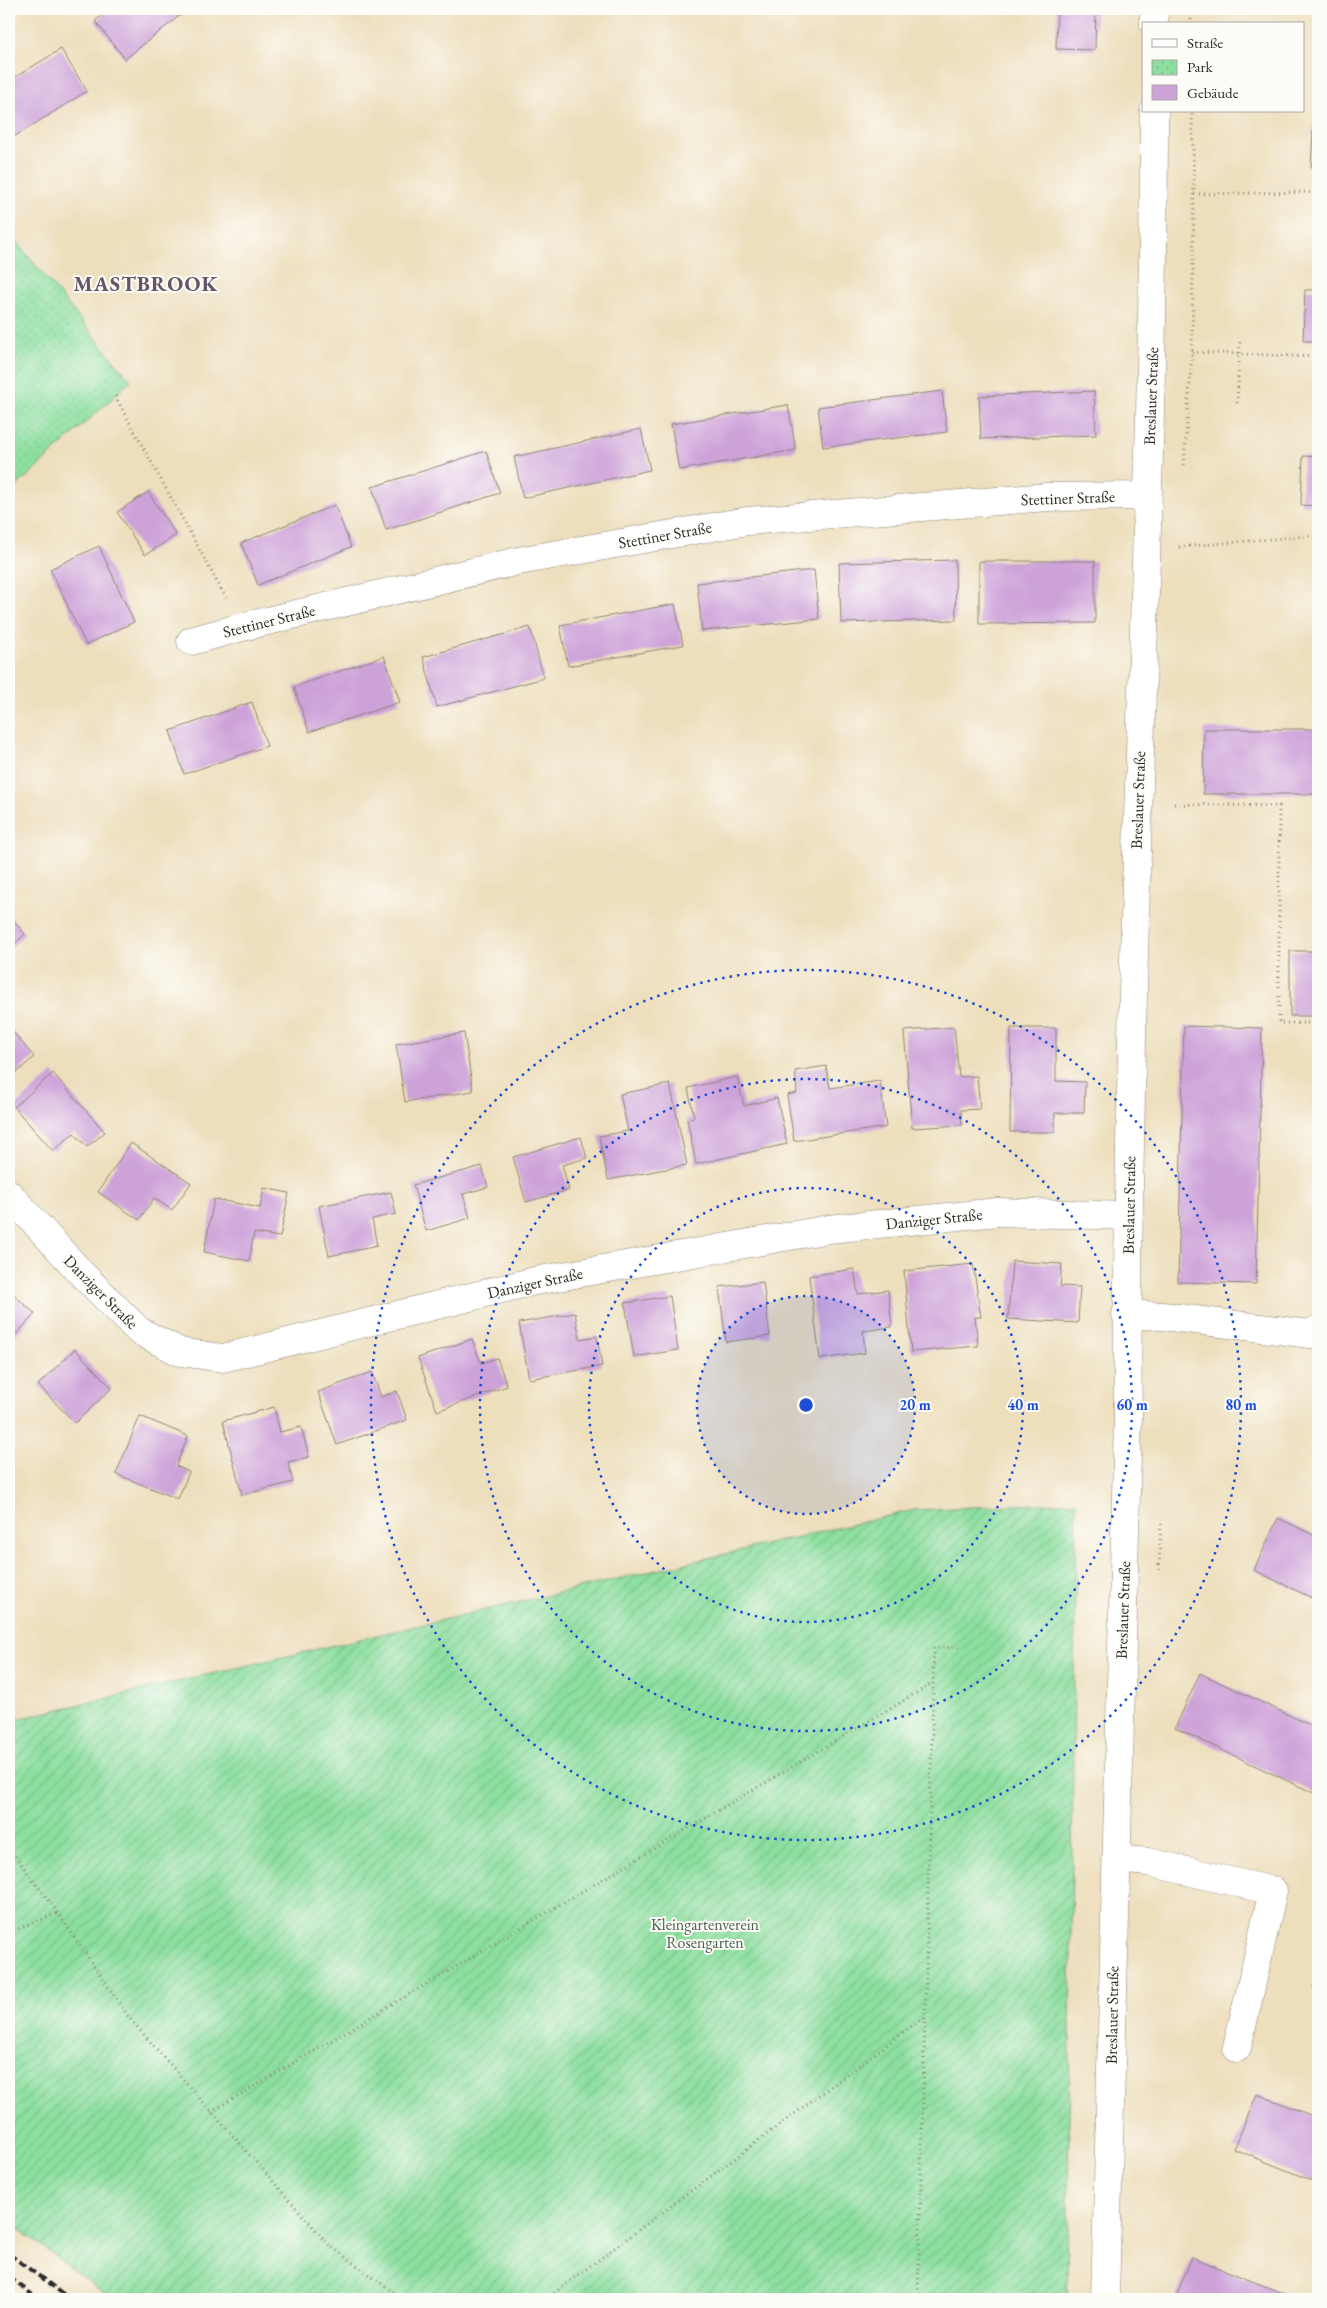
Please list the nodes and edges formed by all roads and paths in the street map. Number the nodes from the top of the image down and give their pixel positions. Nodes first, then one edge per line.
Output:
1 (1154, 9) edge
2 (1191, 9) edge
3 (1154, 22) edge
4 (1191, 22) edge
5 (1154, 112) edge
6 (1192, 112) edge
7 (1318, 192) edge
8 (1194, 194) junction
9 (1240, 340) dead end
10 (1192, 352) junction
11 (1239, 354) junction
12 (1318, 356) edge
13 (115, 396) dead end
14 (1237, 403) dead end
15 (1183, 475) dead end
16 (1148, 496) junction
17 (1318, 535) edge
18 (1179, 538) dead end
19 (242, 626) junction
20 (191, 641) dead end
21 (1174, 804) dead end
22 (1318, 1023) edge
23 (9, 1194) edge
24 (1128, 1216) junction
25 (1126, 1314) junction
26 (1318, 1328) edge
27 (959, 1647) dead end
28 (933, 1682) junction
29 (9, 1848) edge
30 (1116, 1859) junction
31 (58, 1913) junction
32 (9, 1932) edge
33 (925, 2017) junction
34 (1237, 2048) dead end
35 (211, 2112) junction
36 (403, 2299) edge
37 (546, 2299) edge
38 (918, 2299) edge
39 (1104, 2299) edge

1 - 3 street
2 - 4 path
5 - 16 street, Breslauer Straße
6 - 8 path
7 - 8 path
8 - 10 path
9 - 11 path
10 - 11 path
10 - 15 path
11 - 12 path
11 - 14 path
13 - 19 path
16 - 19 street, Stettiner Straße
16 - 24 street, Breslauer Straße
17 - 18 path
19 - 20 street, Stettiner Straße
21 - 22 path
23 - 24 street, Danziger Straße
24 - 25 street, Breslauer Straße
25 - 26 street
25 - 30 street, Breslauer Straße
27 - 28 path
28 - 33 path
28 - 35 path
29 - 31 path
30 - 34 street
30 - 39 street, Breslauer Straße
31 - 32 path
31 - 35 path
33 - 37 path
33 - 38 path
35 - 36 path

